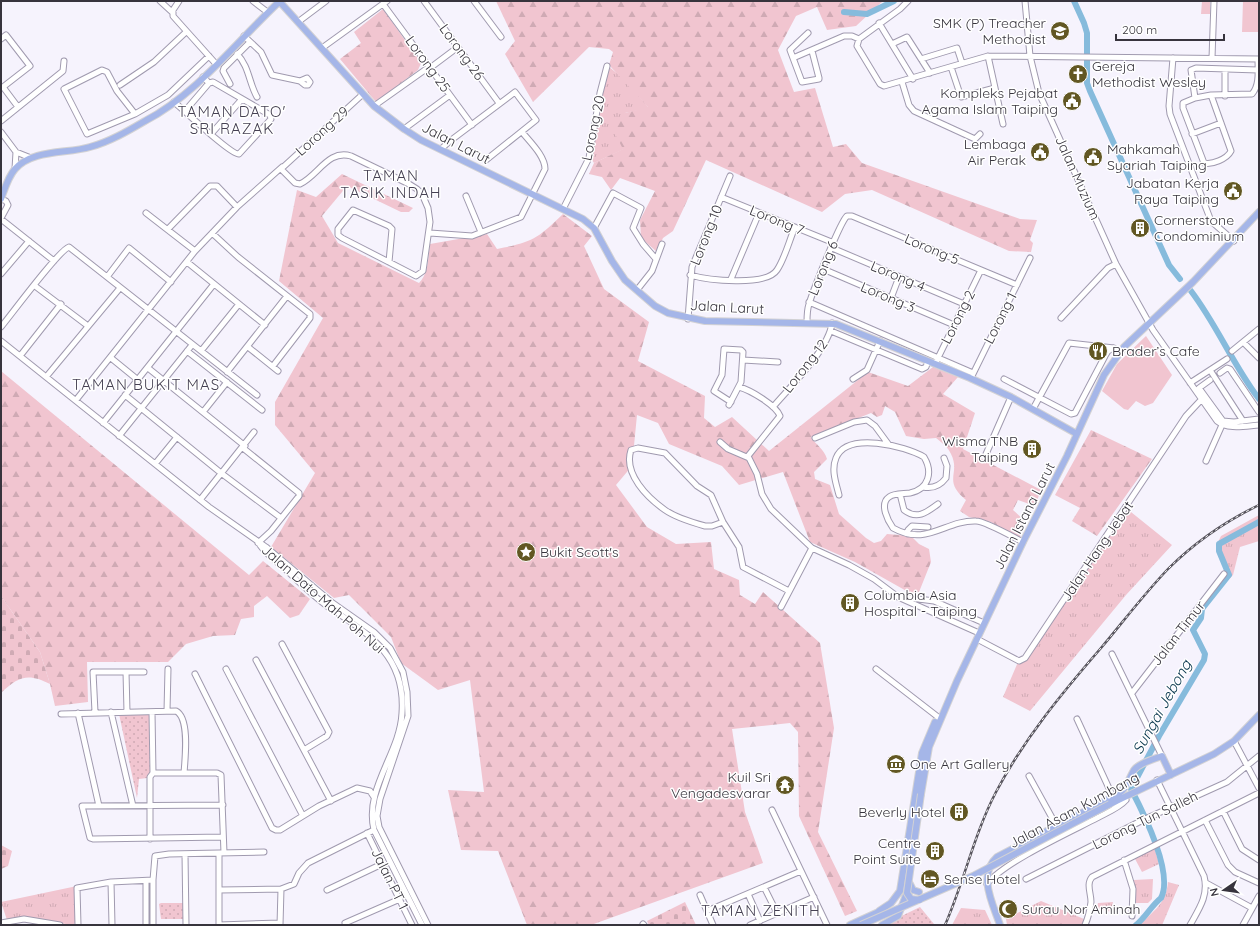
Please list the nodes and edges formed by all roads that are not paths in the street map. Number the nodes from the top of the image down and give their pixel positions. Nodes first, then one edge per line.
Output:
1 (160, 1) edge
2 (179, 1) edge
3 (253, 1) edge
4 (279, 1) edge
5 (326, 1) edge
6 (424, 1) edge
7 (474, 1) edge
8 (908, 1) edge
9 (1025, 1) edge
10 (1214, 1) edge
11 (382, 3) edge
12 (266, 11) junction
13 (172, 12) junction
14 (298, 22) junction
15 (879, 23) junction
16 (251, 29) junction
17 (186, 32) junction
18 (808, 33) dead end
19 (244, 36) junction
20 (501, 37) dead end
21 (1, 39) edge
22 (858, 40) junction
23 (250, 42) junction
24 (892, 44) junction
25 (458, 47) junction
26 (322, 48) junction
27 (812, 51) junction
28 (237, 54) junction
29 (209, 56) junction
30 (988, 56) junction
31 (1030, 56) junction
32 (793, 58) junction
33 (1173, 58) junction
34 (1212, 58) junction
35 (921, 59) junction
36 (1258, 59) edge
37 (64, 62) dead end
38 (962, 63) junction
39 (216, 64) junction
40 (607, 66) dead end
41 (951, 66) junction
42 (430, 68) junction
43 (1225, 69) junction
44 (1258, 70) junction
45 (930, 73) junction
46 (203, 77) junction
47 (913, 78) junction
48 (300, 81) dead end
49 (902, 82) junction
50 (210, 83) junction
51 (120, 84) dead end
52 (230, 84) dead end
53 (995, 88) junction
54 (363, 94) junction
55 (450, 95) junction
56 (1211, 95) junction
57 (1225, 96) junction
58 (257, 97) dead end
59 (1195, 98) junction
60 (242, 99) junction
61 (174, 102) junction
62 (500, 103) junction
63 (374, 106) junction
64 (18, 107) junction
65 (185, 111) junction
66 (135, 114) junction
67 (1, 121) edge
68 (1221, 123) junction
69 (1003, 124) dead end
70 (472, 125) junction
71 (404, 129) junction
72 (1, 132) edge
73 (522, 132) junction
74 (211, 134) junction
75 (980, 134) dead end
76 (1192, 134) junction
77 (442, 149) junction
78 (16, 152) junction
79 (31, 158) junction
80 (486, 160) dead end
81 (281, 168) junction
82 (15, 169) junction
83 (730, 176) dead end
84 (532, 194) junction
85 (466, 196) dead end
86 (721, 197) junction
87 (1, 199) edge
88 (237, 207) junction
89 (563, 209) junction
90 (1259, 212) edge
91 (146, 213) dead end
92 (759, 213) junction
93 (848, 216) joint
94 (1, 219) edge
95 (795, 227) junction
96 (594, 228) junction
97 (168, 229) junction
98 (481, 232) junction
99 (212, 233) junction
100 (430, 233) junction
101 (29, 241) junction
102 (1234, 241) junction
103 (662, 244) dead end
104 (833, 246) junction
105 (195, 251) junction
106 (1030, 258) dead end
107 (656, 259) junction
108 (54, 261) junction
109 (187, 262) junction
110 (390, 262) junction
111 (1116, 264) junction
112 (823, 269) junction
113 (981, 270) junction
114 (1, 274) edge
115 (690, 275) junction
116 (899, 276) junction
117 (107, 278) junction
118 (731, 279) junction
119 (171, 282) junction
120 (214, 284) junction
121 (1017, 285) junction
122 (35, 286) junction
123 (120, 288) junction
124 (637, 290) junction
125 (287, 296) junction
126 (891, 298) junction
127 (810, 302) junction
128 (61, 304) junction
129 (239, 304) junction
130 (964, 304) junction
131 (148, 310) junction
132 (1062, 318) dead end
133 (688, 319) junction
134 (807, 322) junction
135 (832, 323) junction
136 (1149, 323) junction
137 (265, 325) junction
138 (954, 325) junction
139 (88, 326) junction
140 (1, 327) edge
141 (1259, 329) edge
142 (831, 331) junction
143 (175, 332) junction
144 (1, 341) edge
145 (880, 342) junction
146 (1243, 342) junction
147 (192, 345) junction
148 (1128, 345) junction
149 (248, 347) junction
150 (1113, 348) junction
151 (876, 350) junction
152 (187, 351) junction
153 (201, 351) junction
154 (1232, 351) dead end
155 (1118, 353) junction
156 (20, 356) junction
157 (938, 357) junction
158 (111, 358) junction
159 (1259, 358) edge
160 (1226, 359) dead end
161 (743, 360) junction
162 (928, 361) junction
163 (778, 362) dead end
164 (1112, 362) junction
165 (935, 364) junction
166 (273, 366) junction
167 (148, 368) junction
168 (1210, 370) junction
169 (278, 371) dead end
170 (227, 372) junction
171 (1220, 373) dead end
172 (972, 376) junction
173 (46, 377) junction
174 (853, 379) dead end
175 (1004, 379) dead end
176 (138, 380) junction
177 (164, 380) junction
178 (1210, 380) dead end
179 (227, 382) junction
180 (1190, 383) junction
181 (739, 387) junction
182 (125, 395) junction
183 (257, 395) dead end
184 (1011, 397) junction
185 (1040, 399) junction
186 (76, 400) junction
187 (1201, 400) junction
188 (773, 407) junction
189 (140, 408) junction
190 (1033, 409) junction
191 (262, 410) dead end
192 (204, 412) junction
193 (1259, 412) edge
194 (1259, 419) edge
195 (1243, 421) junction
196 (103, 423) junction
197 (1222, 425) junction
198 (1259, 425) edge
199 (254, 432) dead end
200 (1077, 434) junction
201 (119, 436) junction
202 (177, 437) junction
203 (815, 438) dead end
204 (720, 442) dead end
205 (890, 445) junction
206 (244, 447) junction
207 (986, 454) dead end
208 (748, 456) junction
209 (944, 458) dead end
210 (1206, 461) dead end
211 (155, 464) junction
212 (221, 473) junction
213 (923, 487) junction
214 (839, 494) dead end
215 (900, 494) junction
216 (200, 500) junction
217 (938, 504) dead end
218 (281, 518) junction
219 (723, 522) junction
220 (928, 527) dead end
221 (908, 534) junction
222 (1023, 542) junction
223 (258, 543) junction
224 (812, 548) junction
225 (1224, 574) dead end
226 (789, 591) junction
227 (898, 597) junction
228 (780, 607) dead end
229 (984, 623) junction
230 (979, 633) junction
231 (977, 639) junction
232 (282, 644) dead end
233 (1112, 654) dead end
234 (256, 660) dead end
235 (168, 669) dead end
236 (226, 669) dead end
237 (876, 669) dead end
238 (126, 672) junction
239 (144, 672) dead end
240 (195, 674) dead end
241 (957, 681) junction
242 (1132, 693) junction
243 (167, 711) junction
244 (95, 712) junction
245 (111, 712) junction
246 (127, 712) junction
247 (152, 712) junction
248 (78, 713) junction
249 (62, 714) dead end
250 (1259, 715) edge
251 (938, 717) junction
252 (1077, 720) dead end
253 (1234, 741) junction
254 (304, 750) junction
255 (1162, 756) junction
256 (1259, 756) edge
257 (928, 759) junction
258 (1247, 767) junction
259 (153, 773) junction
260 (184, 773) junction
261 (1171, 775) junction
262 (1029, 776) dead end
263 (1157, 782) junction
264 (1259, 788) edge
265 (376, 790) junction
266 (370, 791) junction
267 (1259, 793) edge
268 (374, 797) junction
269 (1113, 797) junction
270 (1128, 797) junction
271 (331, 801) junction
272 (223, 805) junction
273 (1111, 805) junction
274 (99, 806) junction
275 (133, 806) junction
276 (150, 806) junction
277 (1170, 808) junction
278 (772, 810) dead end
279 (1223, 811) junction
280 (303, 816) junction
281 (1204, 820) junction
282 (375, 826) junction
283 (1056, 826) junction
284 (1181, 832) junction
285 (367, 833) junction
286 (223, 837) junction
287 (150, 838) junction
288 (264, 852) dead end
289 (185, 854) junction
290 (222, 854) junction
291 (1124, 860) junction
292 (1259, 860) edge
293 (382, 864) junction
294 (801, 871) junction
295 (1026, 879) dead end
296 (153, 880) junction
297 (146, 881) junction
298 (111, 882) junction
299 (1206, 883) junction
300 (910, 884) junction
301 (987, 884) junction
302 (1259, 884) edge
303 (764, 887) junction
304 (281, 889) junction
305 (219, 890) junction
306 (327, 890) dead end
307 (919, 892) dead end
308 (899, 893) junction
309 (748, 894) junction
310 (700, 895) dead end
311 (1259, 896) edge
312 (814, 897) junction
313 (906, 898) junction
314 (400, 899) junction
315 (920, 900) junction
316 (1252, 908) junction
317 (707, 911) junction
318 (879, 911) junction
319 (901, 912) junction
320 (777, 913) junction
321 (1132, 916) dead end
322 (760, 921) junction
323 (1, 923) edge
324 (11, 923) edge
325 (345, 923) dead end
326 (280, 924) edge
327 (60, 925) edge
328 (78, 925) edge
329 (112, 925) edge
330 (146, 925) edge
331 (153, 925) edge
332 (186, 925) edge
333 (219, 925) edge
334 (412, 925) edge
335 (422, 925) edge
336 (428, 925) edge
337 (713, 925) edge
338 (750, 925) edge
339 (827, 925) edge
340 (850, 925) edge
341 (861, 925) edge
342 (872, 925) edge
343 (882, 925) edge
344 (1000, 925) edge
345 (1085, 925) edge
346 (1190, 925) edge
347 (1242, 925) edge

1 - 13 street
2 - 13 street
3 - 12 street
4 - 12 main road
4 - 14 main road, Jalan Larut
4 - 16 main road
5 - 14 street
6 - 25 street, Lorong 26
7 - 20 street
8 - 15 street
9 - 31 street, Jalan Muzium
10 - 34 street
11 - 26 street
11 - 42 street, Lorong 25
12 - 16 main road
13 - 17 street
14 - 26 main road, Jalan Larut
15 - 22 street
15 - 24 street
16 - 19 main road
17 - 29 street
17 - 51 street
18 - 32 street
19 - 23 street
19 - 39 main road
21 - 64 street
22 - 27 street
22 - 49 street
23 - 28 street
23 - 48 street
24 - 35 street
24 - 47 street
25 - 42 street
25 - 62 street, Lorong 26
26 - 54 main road, Jalan Larut
27 - 32 street
27 - 32 street
28 - 52 street
28 - 58 street
29 - 39 street
29 - 66 street
30 - 31 street
30 - 38 street
30 - 53 street
31 - 33 street
31 - 111 street, Jalan Muzium
33 - 34 street
33 - 102 street
34 - 36 street
35 - 38 street
35 - 45 street
36 - 44 street
37 - 64 street
38 - 41 street
39 - 46 main road
40 - 89 street, Lorong 20
41 - 45 street
41 - 53 street
42 - 55 street, Lorong 25
42 - 63 street
43 - 44 street
43 - 57 street
43 - 59 street
44 - 57 street
45 - 47 street
46 - 50 street
46 - 61 main road
47 - 49 street
49 - 75 street
50 - 60 street
50 - 65 street
53 - 69 street
54 - 63 main road, Jalan Larut
54 - 81 street, Lorong 29
55 - 70 street, Lorong 25
55 - 71 street
56 - 57 street
56 - 59 street
56 - 68 street
59 - 76 street
60 - 74 street
60 - 74 street
61 - 65 street
61 - 79 main road
62 - 70 street
62 - 73 street
63 - 71 main road, Jalan Larut
64 - 67 street
65 - 74 street
66 - 66 street
68 - 76 street
68 - 76 street
70 - 77 street
71 - 77 main road, Jalan Larut
72 - 78 street
73 - 80 street
73 - 84 street
77 - 84 main road, Jalan Larut
78 - 79 street
78 - 82 street
79 - 82 main road
81 - 88 street, Lorong 29
81 - 100 street
82 - 87 main road
83 - 86 street, Lorong 10
84 - 89 main road, Jalan Larut
84 - 98 street
85 - 98 street
86 - 92 street, Lorong 7
86 - 115 street, Lorong 10
87 - 94 street
88 - 97 street
88 - 99 street, Lorong 29
89 - 96 main road, Jalan Larut
90 - 102 main road, Jalan Istana Larut
91 - 97 street
92 - 95 street, Lorong 7
92 - 118 street
93 - 104 street, Lorong 6
93 - 113 street, Lorong 5
94 - 101 street
95 - 104 street, Lorong 7
95 - 118 street
96 - 107 street
96 - 124 main road, Jalan Larut
97 - 105 street
98 - 100 street
99 - 105 street, Lorong 29
99 - 125 street
100 - 110 street
101 - 108 street
101 - 114 street
102 - 136 main road, Jalan Istana Larut
103 - 107 street
104 - 112 street, Lorong 6
104 - 116 street, Lorong 4
105 - 109 street, Lorong 29
106 - 121 street, Lorong 1
107 - 124 street
108 - 117 street
108 - 122 street
109 - 119 street, Lorong 29
109 - 120 street
110 - 110 street
111 - 132 street
111 - 136 street, Jalan Muzium
112 - 126 street, Lorong 3
112 - 127 street, Lorong 6
113 - 121 street, Lorong 5
113 - 130 street, Lorong 2
115 - 118 street
115 - 133 street, Lorong 10
116 - 126 street
116 - 130 street, Lorong 4
117 - 119 street
117 - 123 street
119 - 131 street, Lorong 29
120 - 129 street
120 - 143 street
121 - 172 street, Lorong 1
122 - 128 street
122 - 140 street
123 - 131 street
123 - 139 street
124 - 133 main road, Jalan Larut
125 - 137 street
125 - 166 street
126 - 138 street, Lorong 3
127 - 134 street, Lorong 6
127 - 157 street, Jalan Larut
128 - 139 street
128 - 156 street
129 - 137 street
129 - 153 street
130 - 138 street, Lorong 2
131 - 143 street
131 - 158 street, Lorong 29
133 - 134 main road, Jalan Larut
134 - 135 main road, Jalan Larut
135 - 142 street, Lorong 12
135 - 145 main road, Jalan Larut
136 - 148 main road, Jalan Istana Larut
136 - 180 street, Jalan Muzium
137 - 149 street
138 - 157 street, Lorong 2
139 - 173 street
141 - 146 street
142 - 151 street
142 - 188 street, Lorong 12
143 - 147 street
143 - 167 street
144 - 156 street, Jalan Dato Mah Poh Nui
145 - 151 street
145 - 162 main road, Jalan Larut
146 - 154 street
146 - 159 street
147 - 152 street
147 - 153 street
148 - 155 main road, Jalan Istana Larut
148 - 164 main road, Jalan Istana Larut
149 - 166 street
149 - 170 street
150 - 155 street
150 - 185 street
150 - 185 street
151 - 162 street
151 - 174 street
152 - 177 street
152 - 179 street
153 - 170 street
155 - 164 main road, Jalan Istana Larut
156 - 173 street, Jalan Dato Mah Poh Nui
157 - 165 street, Lorong 2
157 - 172 street, Jalan Larut
158 - 176 street
158 - 186 street, Lorong 29
160 - 168 street
161 - 163 street
161 - 181 street
161 - 181 street
162 - 165 main road, Jalan Larut
164 - 200 main road, Jalan Istana Larut
165 - 172 main road, Jalan Larut
166 - 169 street
167 - 176 street
167 - 177 street
168 - 180 street
168 - 195 street
170 - 183 street
171 - 193 street
172 - 184 main road, Jalan Larut
173 - 186 street, Jalan Dato Mah Poh Nui
175 - 185 street
176 - 182 street
177 - 189 street
177 - 192 street
178 - 195 street
179 - 191 street
179 - 192 street
180 - 187 street, Jalan Muzium
181 - 188 street
182 - 189 street
182 - 196 street
184 - 190 main road, Jalan Larut
184 - 207 street
185 - 190 street
186 - 196 street, Jalan Dato Mah Poh Nui
187 - 197 street, Jalan Muzium
187 - 231 street, Jalan Hang Jebat
188 - 208 street
189 - 201 street
189 - 202 street
190 - 200 main road, Jalan Larut
192 - 206 street
194 - 195 street
196 - 201 street, Jalan Dato Mah Poh Nui
197 - 198 street
197 - 210 street
199 - 206 street
200 - 222 main road, Jalan Istana Larut
201 - 211 street, Jalan Dato Mah Poh Nui
202 - 211 street
202 - 212 street
203 - 205 street
204 - 208 street
205 - 213 street
205 - 214 street
206 - 212 street
206 - 218 street
208 - 224 street
209 - 213 street
211 - 216 street, Jalan Dato Mah Poh Nui
212 - 216 street
212 - 218 street
213 - 215 street
215 - 217 street
215 - 221 street
216 - 223 street, Jalan Dato Mah Poh Nui
218 - 223 street
219 - 219 street
219 - 226 street
220 - 221 street
221 - 222 street
222 - 229 main road, Jalan Istana Larut
223 - 265 street, Jalan Dato Mah Poh Nui
223 - 282 street, Jalan Dato Mah Poh Nui
224 - 226 street
224 - 227 street
225 - 242 street, Jalan Timur
226 - 228 street
227 - 229 street
227 - 230 street
229 - 230 main road, Jalan Istana Larut
230 - 231 main road, Jalan Istana Larut
231 - 241 main road, Jalan Istana Larut
232 - 254 street
233 - 242 street
234 - 254 street
235 - 243 street
236 - 280 street
237 - 251 street
238 - 239 street
238 - 244 street
238 - 246 street
240 - 280 street
241 - 251 main road, Jalan Istana Larut
241 - 257 main road, Jalan Istana Larut
242 - 255 street
243 - 247 street
243 - 260 street
244 - 245 street
244 - 248 street
245 - 246 street
245 - 275 street
246 - 247 street
247 - 259 street
248 - 249 street
248 - 274 street
250 - 253 main road, Jalan Asam Kumbang
251 - 308 main road, Jalan Istana Larut
252 - 269 street
253 - 258 street
253 - 261 main road, Jalan Asam Kumbang
254 - 271 street
255 - 261 main road
255 - 269 main road, Jalan Asam Kumbang
256 - 258 street, Lorong Tun Salleh
257 - 300 main road, Jalan Istana Larut
257 - 315 main road, Jalan Istana Larut, bridge
258 - 264 street
258 - 277 street, Lorong Tun Salleh
259 - 260 street
259 - 276 street
260 - 272 street
261 - 263 main road, Jalan Asam Kumbang
262 - 283 street
263 - 270 main road, Jalan Asam Kumbang
263 - 277 street
265 - 266 street
265 - 268 street, Jalan Dato Mah Poh Nui
266 - 268 street
266 - 271 street
267 - 279 street
268 - 282 street, Jalan Dato Mah Poh Nui
269 - 283 main road, Jalan Asam Kumbang
270 - 273 main road, Jalan Asam Kumbang
270 - 301 street, Jalan Asam Kumbang
271 - 280 street
272 - 276 street
272 - 286 street
273 - 315 main road, Jalan Asam Kumbang, bridge
273 - 342 main road, Jalan Asam Kumbang
274 - 275 street
274 - 287 street
275 - 276 street
276 - 287 street
277 - 284 street
277 - 295 street, Lorong Tun Salleh
278 - 294 street
279 - 281 street
279 - 292 street
281 - 284 street
281 - 302 street
282 - 285 street
282 - 335 street, Jalan Dato Mah Poh Nui
282 - 336 street, Jalan Dato Mah Poh Nui
283 - 301 main road, Jalan Asam Kumbang
284 - 291 street
284 - 299 street
285 - 293 street, Jalan PT 1
285 - 304 street
286 - 287 street
286 - 290 street
288 - 290 street
289 - 290 street
289 - 296 street
289 - 332 street
290 - 305 street
291 - 321 street
291 - 345 street
293 - 306 street
293 - 314 street, Jalan PT 1
294 - 303 street
294 - 312 street
296 - 297 street
296 - 331 street
297 - 298 street
297 - 330 street
298 - 328 street
298 - 329 street
299 - 316 street
299 - 346 street
300 - 307 main road
300 - 313 main road, Jalan Istana Larut
301 - 344 main road
303 - 309 street
303 - 320 street
304 - 305 street
304 - 326 street
305 - 333 street
308 - 313 main road
308 - 318 main road
309 - 317 street
309 - 322 street
310 - 317 street
311 - 316 street
312 - 320 street
312 - 339 street
313 - 318 main road
313 - 319 main road, Jalan Istana Larut
314 - 325 street
314 - 334 street, Jalan PT 1
315 - 341 main road, Jalan Asam Kumbang, bridge
316 - 347 street
317 - 337 street
318 - 319 main road
318 - 340 main road
319 - 343 main road
320 - 322 street
322 - 338 street
323 - 324 street
324 - 327 street
326 - 333 street

